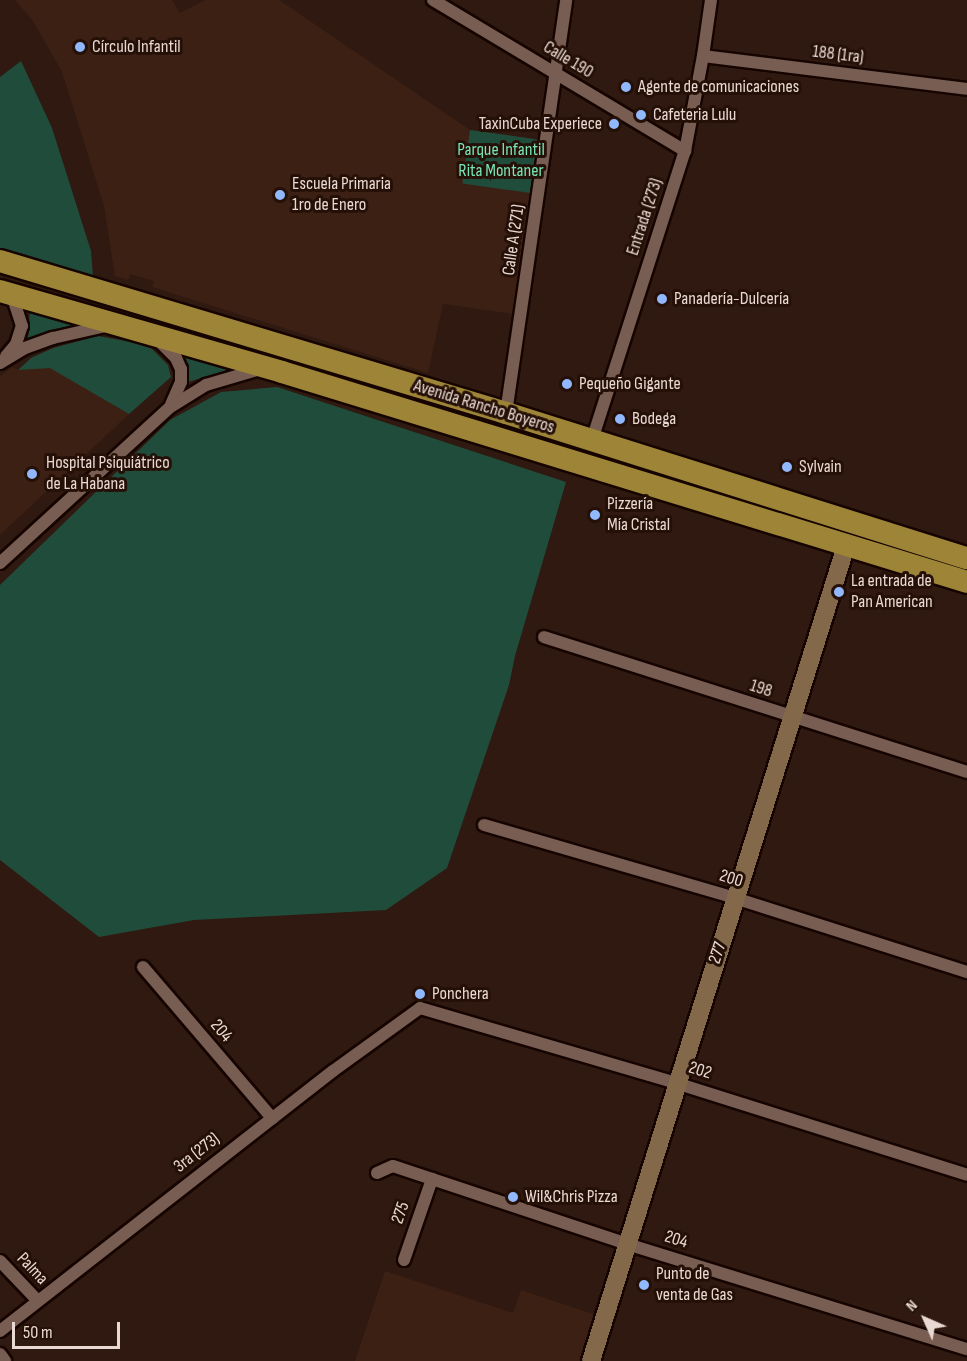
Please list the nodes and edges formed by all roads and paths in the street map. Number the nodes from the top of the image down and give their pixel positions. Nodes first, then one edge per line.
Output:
1 (433, 0) edge
2 (566, 0) edge
3 (711, 0) edge
4 (704, 56) junction
5 (555, 74) junction
6 (967, 89) edge
7 (685, 151) junction
8 (0, 261) edge
9 (6, 293) edge
10 (114, 325) junction
11 (145, 334) junction
12 (0, 363) edge
13 (282, 372) junction
14 (169, 408) junction
15 (506, 413) junction
16 (592, 440) junction
17 (846, 546) junction
18 (967, 558) edge
19 (0, 563) edge
20 (967, 582) edge
21 (544, 637) dead end
22 (792, 718) junction
23 (967, 772) edge
24 (484, 825) dead end
25 (735, 898) junction
26 (143, 967) dead end
27 (967, 972) edge
28 (420, 1008) joint
29 (676, 1083) junction
30 (272, 1118) junction
31 (377, 1173) dead end
32 (967, 1174) edge
33 (432, 1179) junction
34 (627, 1244) junction
35 (0, 1260) edge
36 (404, 1260) dead end
37 (38, 1301) junction
38 (0, 1331) edge
39 (967, 1349) edge
40 (0, 1354) edge
41 (5, 1361) edge
42 (591, 1361) edge

1 - 5 street, Calle 190
2 - 5 street, Calle A (271)
3 - 4 street, Entrada (273)
4 - 6 street, 188 (1ra)
4 - 7 street, Entrada (273)
5 - 7 street, Calle 190
5 - 15 street, Calle A (271)
7 - 16 street, Entrada (273)
8 - 15 highway, Avenida Rancho Boyeros
9 - 10 highway, Avenida Rancho Boyeros
9 - 12 street
10 - 11 highway, Avenida Rancho Boyeros
10 - 12 street
11 - 13 highway, Avenida Rancho Boyeros
11 - 14 street
13 - 14 street
13 - 17 highway, Avenida Rancho Boyeros
14 - 19 street
15 - 16 highway, Avenida Rancho Boyeros
16 - 18 highway, Avenida Rancho Boyeros
17 - 20 highway, Avenida Rancho Boyeros
17 - 22 street, 277
21 - 22 street, 198
22 - 23 street, 198
22 - 25 street, 277
24 - 25 street, 200
25 - 27 street, 200
25 - 29 street, 277
26 - 30 street, 204
28 - 29 street, 202
28 - 30 street, 3ra (273)
29 - 32 street, 202
29 - 34 street, 277
30 - 37 street, 3ra (273)
31 - 33 street, 204
33 - 34 street, 204
33 - 36 street, 275
34 - 39 street, 204
34 - 42 street, 277
35 - 37 street, Palma
37 - 38 street, 3ra (273)
40 - 41 street

